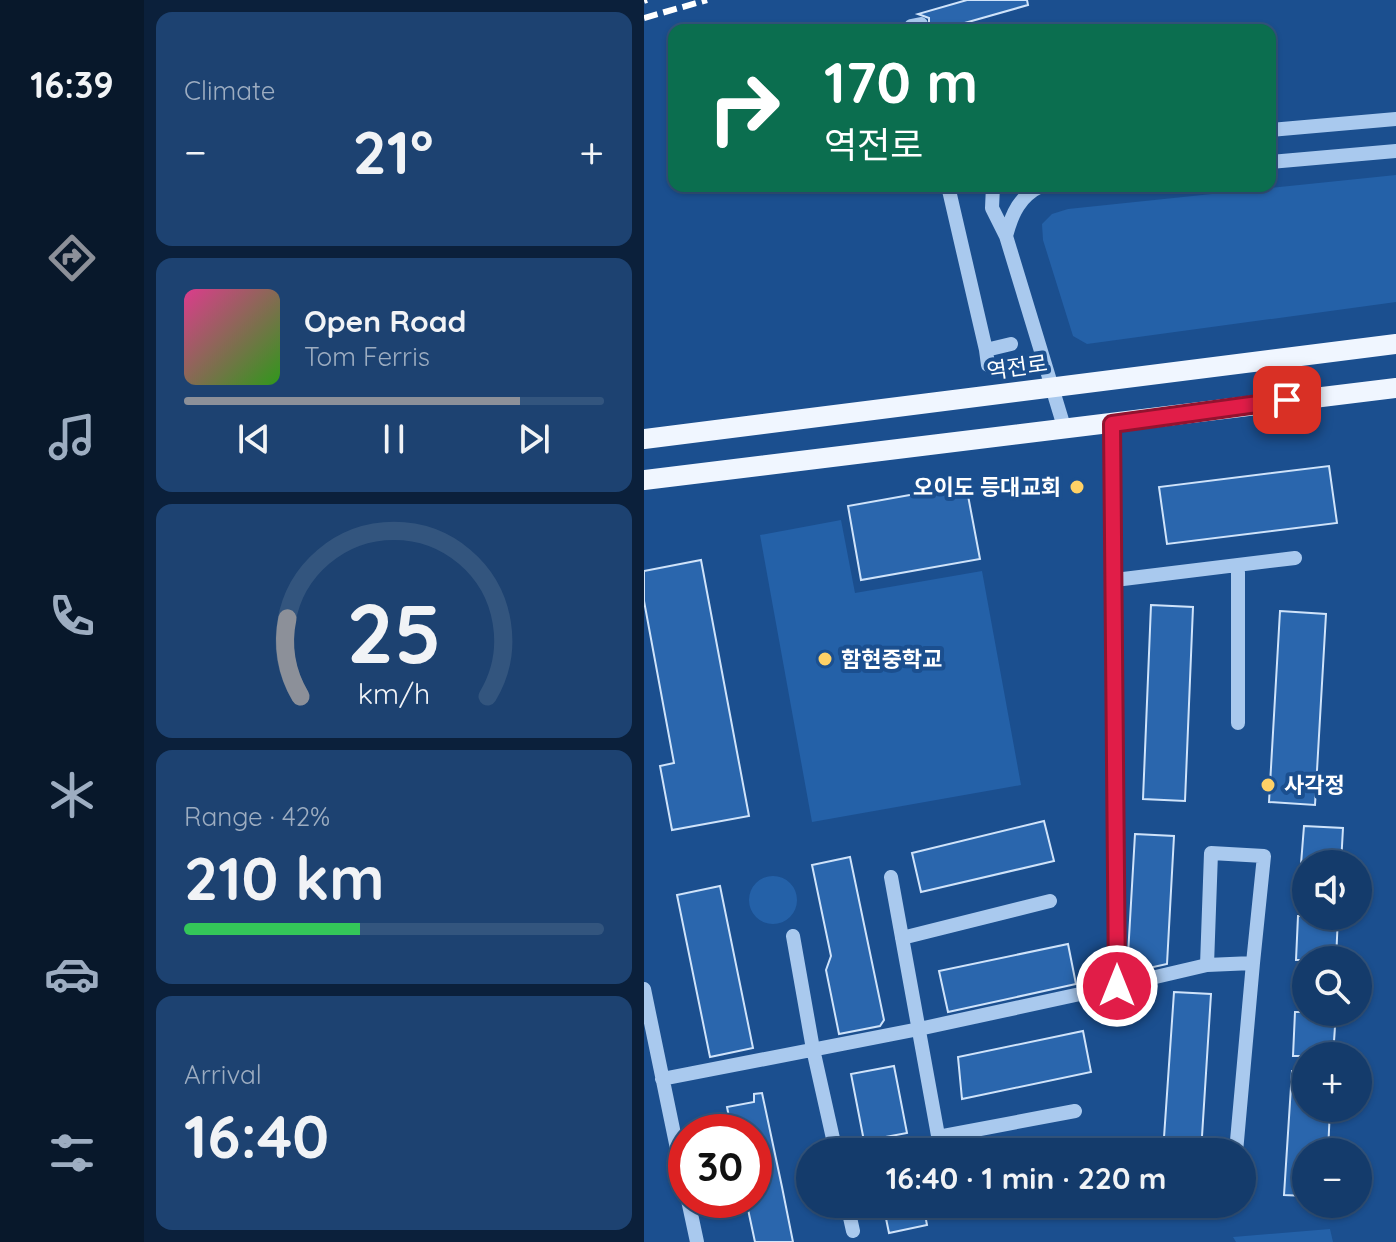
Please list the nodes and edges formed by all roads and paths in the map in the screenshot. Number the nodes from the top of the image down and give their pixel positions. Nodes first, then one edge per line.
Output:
1 (1396, 119) edge
2 (1276, 129) edge
3 (1396, 151) edge
4 (1276, 161) edge
5 (949, 192) edge
6 (993, 192) edge
7 (1030, 192) edge
8 (1006, 236) junction
9 (1011, 344) dead end
10 (1396, 344) edge
11 (1051, 387) junction
12 (1396, 388) edge
13 (1112, 424) junction
14 (1065, 430) junction
15 (644, 439) edge
16 (644, 480) edge
17 (1295, 558) dead end
18 (1238, 565) junction
19 (1115, 580) junction
20 (1238, 723) dead end
21 (891, 877) dead end
22 (1050, 901) dead end
23 (793, 936) dead end
24 (902, 938) junction
25 (1253, 963) junction
26 (1207, 965) junction
27 (1117, 986) junction
28 (644, 989) edge
29 (919, 1029) junction
30 (813, 1049) junction
31 (662, 1079) junction
32 (1075, 1111) dead end
33 (669, 1114) edge
34 (938, 1137) joint
35 (833, 1138) edge
36 (1237, 1138) edge
37 (692, 1218) edge
38 (850, 1218) edge
39 (853, 1231) dead end
40 (697, 1242) edge

1 - 2 street
3 - 4 street
5 - 9 street
6 - 8 street
7 - 8 street
8 - 11 street
10 - 11 main road, 역전로
11 - 14 street
11 - 15 main road, 역전로
12 - 13 main road
13 - 14 main road
13 - 19 street
14 - 16 main road
17 - 18 street
18 - 19 street
18 - 20 street
19 - 27 street
21 - 24 street
22 - 24 street
23 - 30 street
24 - 29 street
25 - 26 street
25 - 26 street
25 - 36 street
26 - 27 street
27 - 29 street
28 - 31 street
29 - 30 street
29 - 34 street
30 - 31 street
30 - 35 street
31 - 33 street
32 - 34 street
37 - 40 street
38 - 39 street

